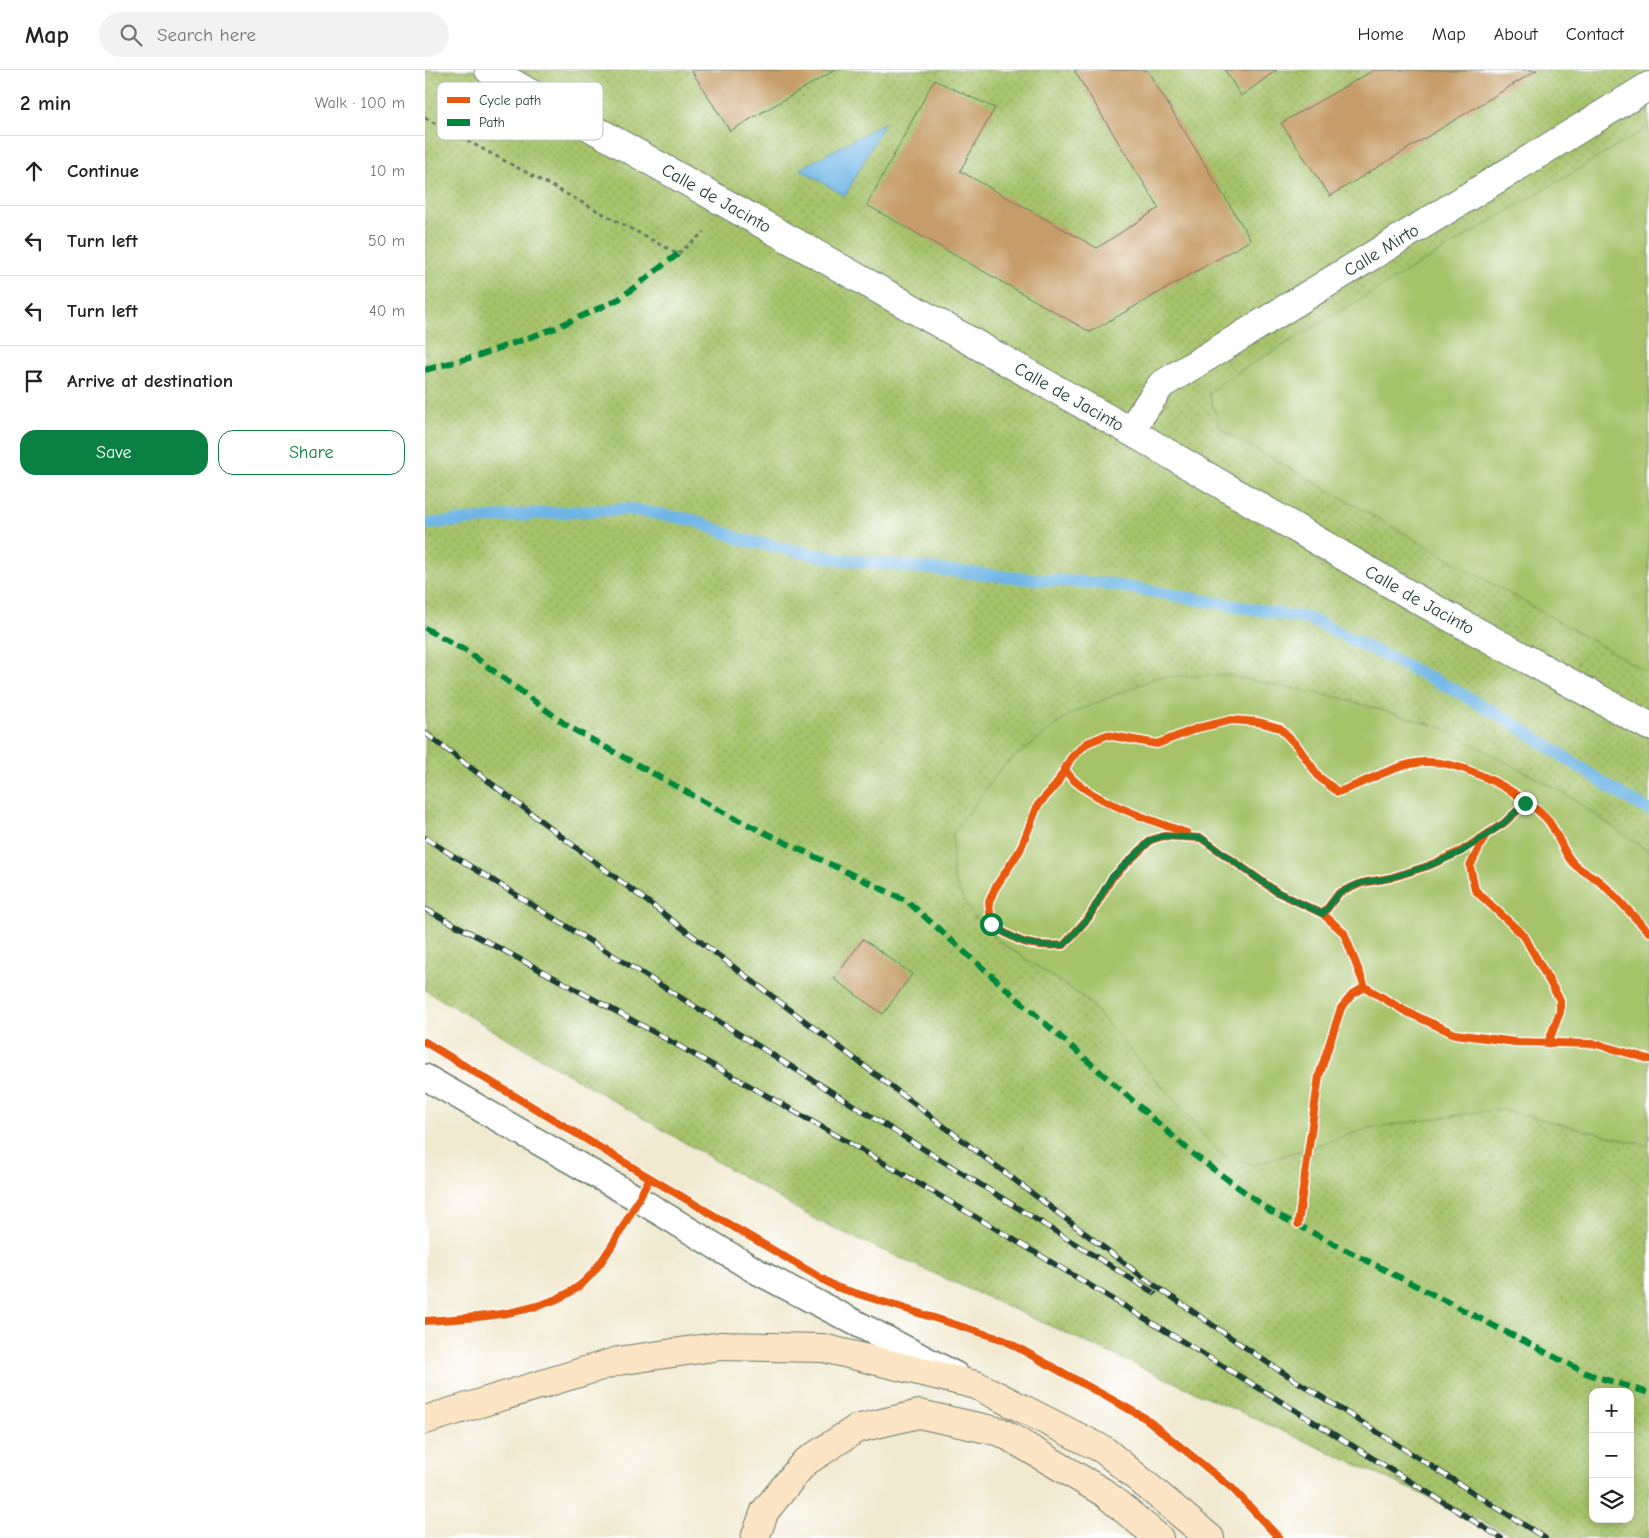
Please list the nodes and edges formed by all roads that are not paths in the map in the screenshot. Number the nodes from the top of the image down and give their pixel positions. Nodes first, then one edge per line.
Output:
1 (489, 70) edge
2 (510, 82) edge
3 (1649, 86) edge
4 (603, 134) edge
5 (1130, 430) junction
6 (1649, 726) edge
7 (425, 1077) edge
8 (976, 1385) junction
9 (425, 1420) edge
10 (755, 1538) edge
11 (1159, 1538) edge
12 (1210, 1538) edge

1 - 2 street, Calle de Jacinto
3 - 5 street, Calle Mirto
4 - 5 street, Calle de Jacinto
5 - 6 street, Calle de Jacinto
7 - 8 lane
8 - 9 street
8 - 12 street
10 - 11 street

